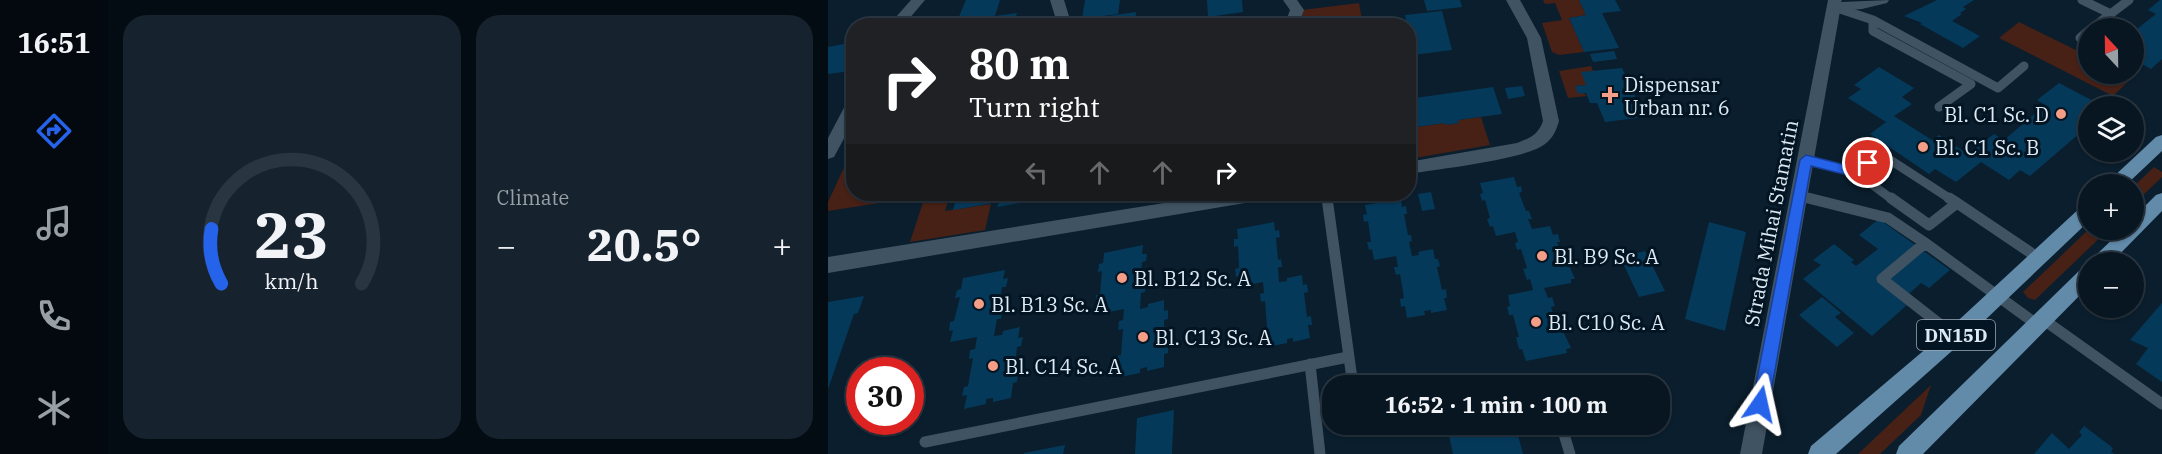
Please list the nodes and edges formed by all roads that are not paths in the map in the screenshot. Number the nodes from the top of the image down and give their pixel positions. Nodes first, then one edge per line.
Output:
1 (918, 0) edge
2 (1058, 0) edge
3 (1290, 0) edge
4 (1513, 0) edge
5 (1882, 0) edge
6 (2082, 0) edge
7 (2129, 0) edge
8 (1835, 4) edge
9 (2111, 14) junction
10 (901, 18) edge
11 (1063, 18) edge
12 (1294, 18) edge
13 (2106, 18) edge
14 (1873, 20) junction
15 (2024, 66) dead end
16 (1939, 107) dead end
17 (846, 119) edge
18 (2162, 141) edge
19 (828, 153) edge
20 (1806, 160) junction
21 (1416, 167) edge
22 (1855, 172) junction
23 (2127, 174) edge
24 (1800, 196) junction
25 (2162, 200) edge
26 (1215, 201) edge
27 (1327, 201) edge
28 (1957, 203) junction
29 (2078, 220) edge
30 (1925, 243) junction
31 (2111, 252) edge
32 (2037, 257) junction
33 (828, 265) edge
34 (2078, 285) edge
35 (1997, 296) junction
36 (2042, 323) junction
37 (1955, 336) junction
38 (1348, 357) junction
39 (1310, 364) junction
40 (1351, 375) edge
41 (2162, 404) edge
42 (1564, 435) edge
43 (925, 442) dead end
44 (1753, 453) edge
45 (1320, 454) edge
46 (1570, 454) edge
47 (1819, 454) edge
48 (1907, 454) edge

1 - 10 street
2 - 11 street
3 - 12 street
4 - 21 street
5 - 8 street
6 - 9 lane
7 - 9 lane
8 - 14 lane
8 - 20 street, Strada Mihai Stamatin
9 - 13 lane
14 - 15 lane
14 - 16 lane
17 - 19 street
18 - 23 main road
20 - 22 lane
20 - 24 street, Strada Mihai Stamatin
22 - 28 lane
22 - 28 lane
24 - 30 lane
24 - 44 street, Strada Mihai Stamatin
25 - 31 main road
26 - 33 street
27 - 38 lane
28 - 32 lane
29 - 32 main road, DN15D
30 - 35 lane
30 - 37 lane
32 - 35 main road, DN15D
34 - 36 main road, DN15D
35 - 36 lane
35 - 37 main road, DN15D
36 - 41 lane
36 - 48 main road, DN15D
37 - 47 main road, DN15D
38 - 39 lane
38 - 40 lane
39 - 43 lane
39 - 45 lane
42 - 46 lane

